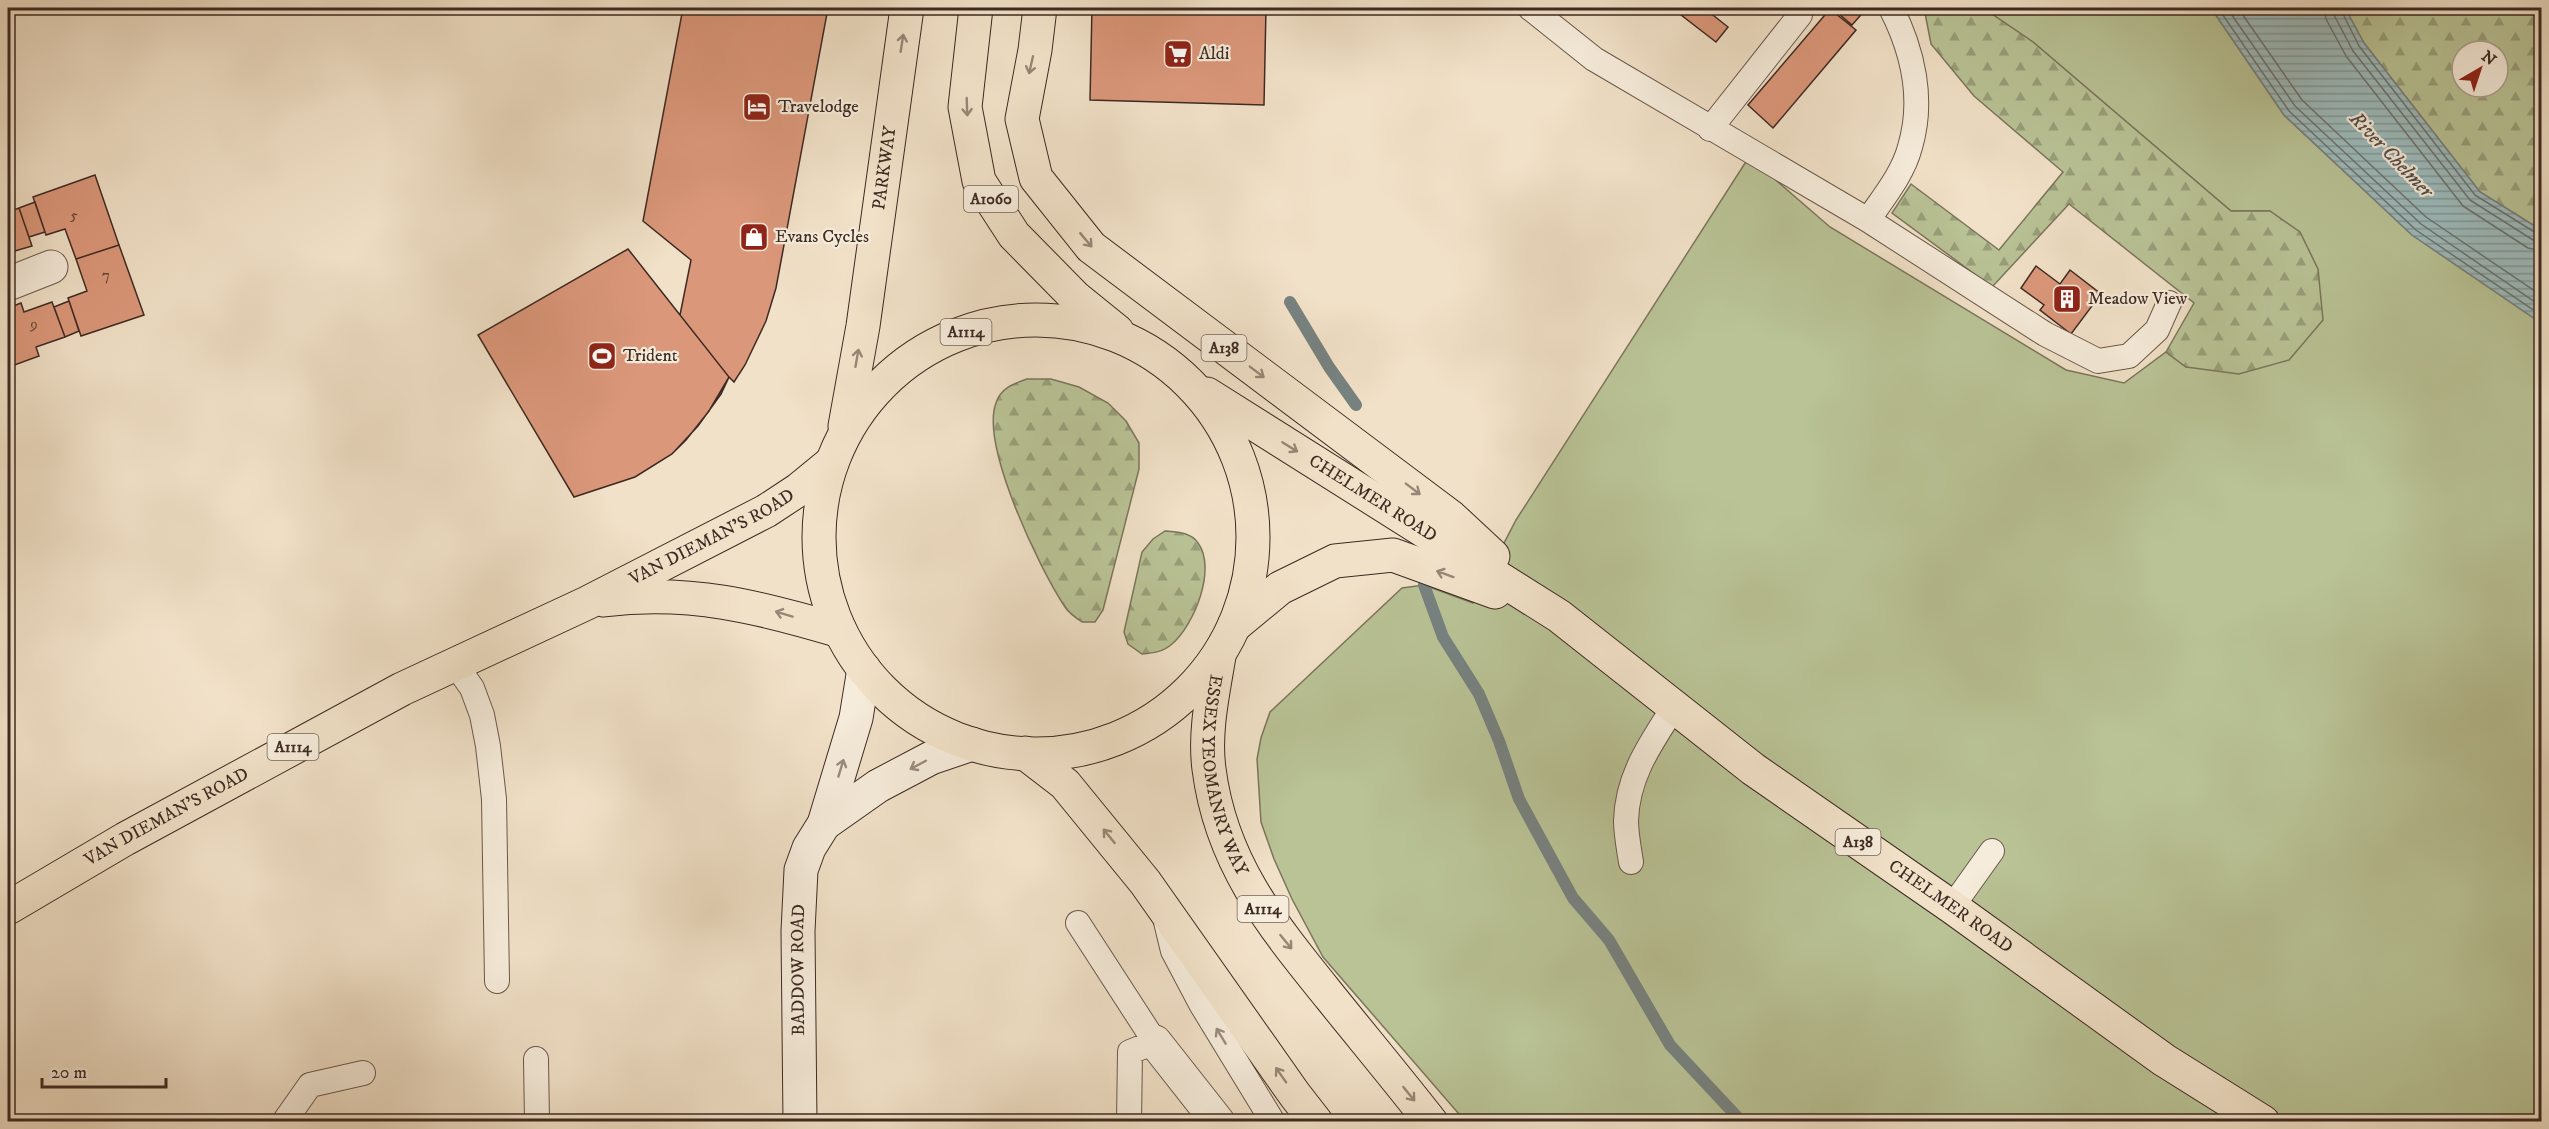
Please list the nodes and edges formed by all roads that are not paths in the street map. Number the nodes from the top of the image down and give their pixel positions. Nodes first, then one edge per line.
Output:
1 (907, 8) edge
2 (976, 8) edge
3 (1040, 8) edge
4 (1530, 8) edge
5 (1891, 8) edge
6 (1800, 15) dead end
7 (1710, 129) junction
8 (1868, 220) junction
9 (51, 267) dead end
10 (8, 284) edge
11 (2169, 303) dead end
12 (1128, 340) junction
13 (1188, 382) junction
14 (837, 450) junction
15 (587, 603) junction
16 (1559, 616) junction
17 (840, 631) junction
18 (1227, 639) junction
19 (455, 664) junction
20 (864, 669) junction
21 (1674, 707) junction
22 (972, 744) junction
23 (1025, 753) junction
24 (824, 824) junction
25 (1992, 851) dead end
26 (1631, 862) dead end
27 (1162, 905) junction
28 (1952, 907) junction
29 (8, 908) edge
30 (1078, 922) dead end
31 (497, 981) dead end
32 (1155, 1042) junction
33 (536, 1059) dead end
34 (363, 1073) dead end
35 (284, 1122) edge
36 (537, 1122) edge
37 (800, 1122) edge
38 (1129, 1122) edge
39 (1218, 1122) edge
40 (1273, 1122) edge
41 (1316, 1122) edge
42 (1431, 1122) edge
43 (2264, 1122) edge

14 -> 1 main road, PARKWAY
2 -> 12 main road, A1060
3 -> 16 main road, A138
4 - 7 lane
5 - 8 lane
6 - 7 lane
7 - 8 lane
8 - 11 lane
9 - 10 main road
12 - 13 main road, A1114
12 - 14 main road, A1114
13 -> 16 main road, CHELMER ROAD / A138
13 - 18 main road, A1114
14 - 15 main road, VAN DIEMAN'S ROAD / A1114
14 - 17 main road, A1114
17 -> 15 main road, VAN DIEMAN'S ROAD / A1114
15 - 19 main road, VAN DIEMAN'S ROAD / A1114
16 -> 18 main road, CHELMER ROAD / A138
16 - 21 main road, CHELMER ROAD / A138
17 - 20 main road, A1114
18 - 23 main road, A1114
18 -> 42 main road, ESSEX YEOMANRY WAY / A1114
19 - 29 main road, VAN DIEMAN'S ROAD / A1114
19 - 31 lane
20 - 22 main road, A1114
24 -> 20 main road, BADDOW ROAD
21 - 26 lane
21 - 28 main road, CHELMER ROAD / A138
22 - 23 main road, A1114
22 -> 24 main road, BADDOW ROAD
27 -> 23 main road, A1114
24 - 37 main road, BADDOW ROAD
25 - 28 lane
40 -> 27 lane
41 -> 27 main road, A1114
28 - 43 main road, CHELMER ROAD / A138
30 - 32 lane
32 - 38 lane
32 - 39 main road
33 - 36 lane
34 - 35 lane

